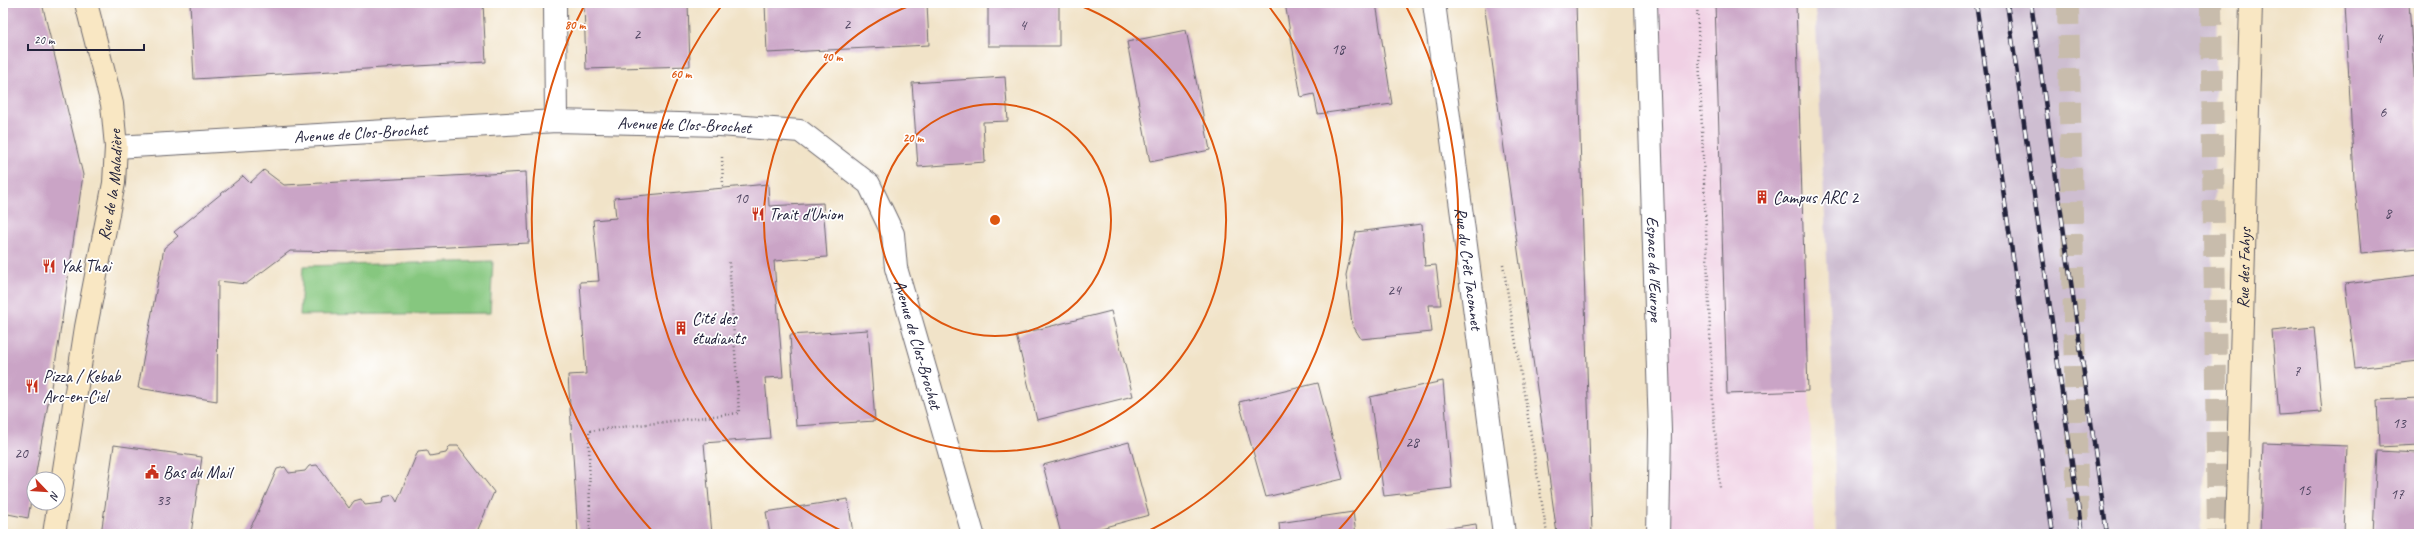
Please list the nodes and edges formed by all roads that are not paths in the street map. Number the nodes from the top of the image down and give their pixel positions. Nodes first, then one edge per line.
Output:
1 (86, 3) edge
2 (555, 3) edge
3 (1434, 3) edge
4 (1646, 3) edge
5 (2251, 3) edge
6 (556, 121) junction
7 (116, 146) junction
8 (54, 534) edge
9 (973, 534) edge
10 (1504, 534) edge
11 (1658, 534) edge
12 (2236, 534) edge

1 - 7 street, Rue de la Maladière
2 - 6 street
3 - 10 street, Rue du Crêt Taconnet
4 - 11 street, Espace de l'Europe
5 - 12 street, Rue des Fahys
6 - 7 street, Avenue de Clos-Brochet
6 - 9 street, Avenue de Clos-Brochet
7 - 8 street, Rue de la Maladière

